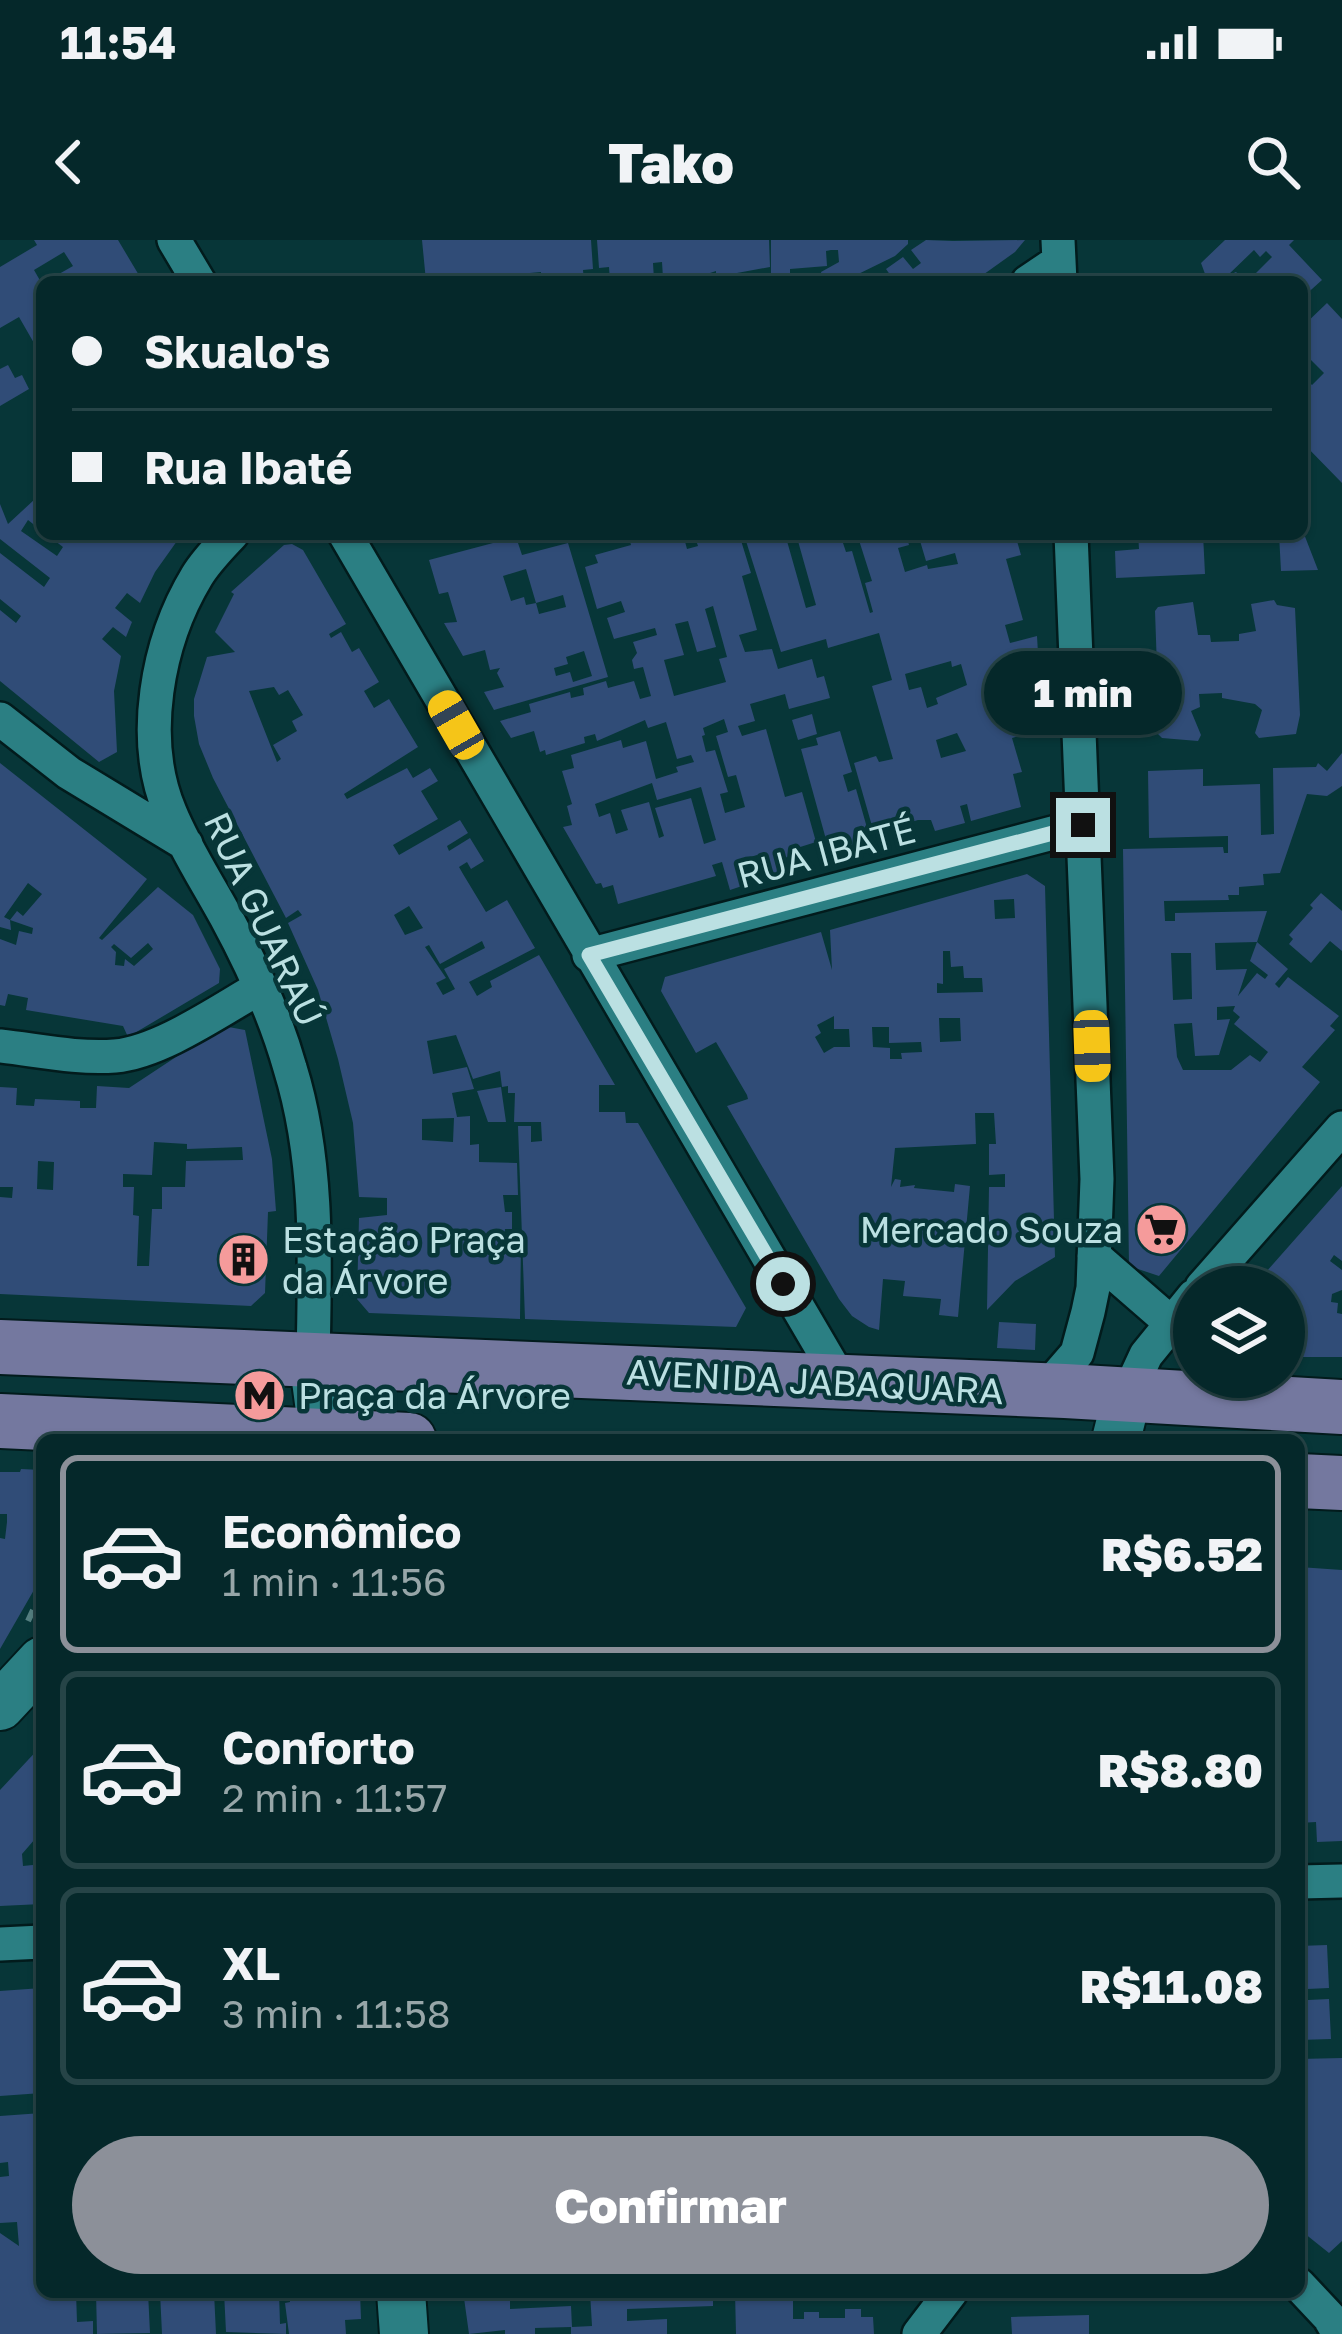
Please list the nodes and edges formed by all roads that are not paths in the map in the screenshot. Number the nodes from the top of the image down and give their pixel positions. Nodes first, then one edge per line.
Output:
1 (174, 240) edge
2 (195, 276) edge
3 (227, 540) edge
4 (348, 540) edge
5 (1071, 540) edge
6 (0, 719) edge
7 (1083, 825) junction
8 (186, 844) junction
9 (589, 955) junction
10 (261, 987) junction
11 (0, 1046) edge
12 (1342, 1128) edge
13 (1094, 1256) junction
14 (1220, 1266) edge
15 (1173, 1319) edge
16 (1170, 1322) junction
17 (0, 1347) edge
18 (313, 1358) junction
19 (841, 1382) junction
20 (1044, 1391) junction
21 (1342, 1407) edge
22 (1122, 1418) edge
23 (0, 1420) edge
24 (251, 1434) edge
25 (322, 1434) edge
26 (1305, 1481) edge
27 (1342, 1483) edge
28 (36, 1667) edge
29 (0, 1706) edge
30 (1342, 1881) edge
31 (1305, 1882) edge
32 (36, 1942) edge
33 (0, 1944) edge
34 (1305, 2291) edge
35 (401, 2298) edge
36 (946, 2298) edge
37 (404, 2334) edge
38 (919, 2334) edge
39 (1339, 2334) edge

1 - 2 street
3 - 8 street, RUA GUARAÚ
4 - 9 street
5 - 7 street
6 - 8 street
7 - 9 street, RUA IBATÉ
7 - 13 street
8 - 10 street, RUA GUARAÚ
9 - 19 street
10 - 11 street
10 - 18 street, RUA GUARAÚ
12 - 14 street
13 - 16 street
13 - 20 street
15 - 16 street
16 - 22 street
17 - 18 main road, AVENIDA JABAQUARA
18 - 19 main road, AVENIDA JABAQUARA
18 - 25 street
19 - 20 main road, AVENIDA JABAQUARA
20 - 22 main road, AVENIDA JABAQUARA
21 - 22 main road, AVENIDA JABAQUARA
23 - 24 main road
26 - 27 main road
28 - 29 street
30 - 31 street
32 - 33 street
34 - 39 street
35 - 37 street
36 - 38 street

